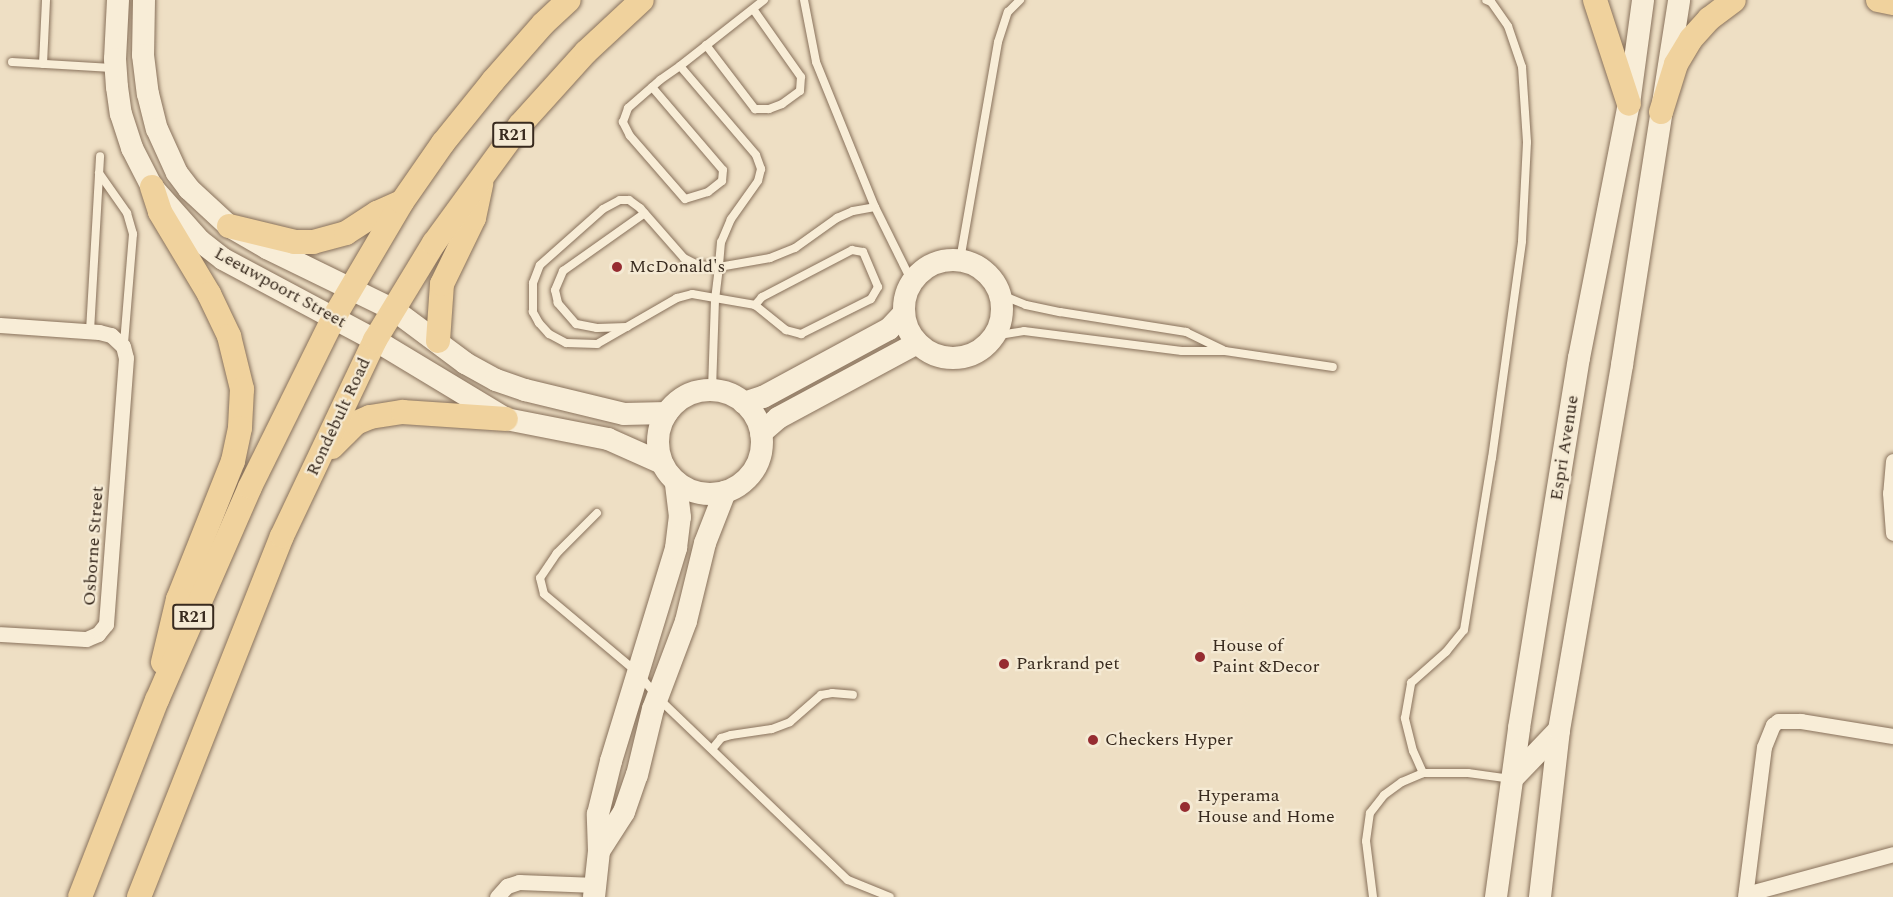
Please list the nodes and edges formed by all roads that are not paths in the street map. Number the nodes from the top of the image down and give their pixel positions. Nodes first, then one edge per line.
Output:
1 (46, 0) edge
2 (118, 0) edge
3 (144, 0) edge
4 (569, 0) edge
5 (642, 0) edge
6 (764, 0) edge
7 (804, 0) edge
8 (1020, 0) edge
9 (1486, 0) edge
10 (1595, 0) edge
11 (1643, 0) edge
12 (1679, 0) edge
13 (1734, 0) edge
14 (1878, 0) edge
15 (1893, 3) edge
16 (753, 9) junction
17 (706, 45) junction
18 (12, 62) dead end
19 (43, 64) junction
20 (680, 66) junction
21 (116, 68) junction
22 (652, 87) junction
23 (1629, 104) junction
24 (1661, 112) junction
25 (100, 156) dead end
26 (99, 173) junction
27 (482, 176) junction
28 (152, 187) junction
29 (402, 202) junction
30 (874, 207) junction
31 (645, 213) junction
32 (229, 226) junction
33 (960, 260) junction
34 (719, 267) junction
35 (912, 282) junction
36 (350, 289) junction
37 (999, 294) junction
38 (715, 298) junction
39 (755, 305) junction
40 (394, 310) junction
41 (904, 313) junction
42 (333, 319) junction
43 (0, 325) edge
44 (628, 327) junction
45 (90, 331) junction
46 (993, 336) junction
47 (375, 340) junction
48 (438, 341) junction
49 (917, 342) junction
50 (1225, 351) junction
51 (125, 352) junction
52 (1333, 367) dead end
53 (712, 390) junction
54 (744, 403) junction
55 (667, 413) junction
56 (507, 419) junction
57 (761, 433) junction
58 (320, 459) junction
59 (1893, 461) edge
60 (662, 463) junction
61 (676, 482) junction
62 (725, 492) junction
63 (597, 513) dead end
64 (1893, 533) edge
65 (0, 634) edge
66 (638, 673) junction
67 (853, 695) dead end
68 (658, 698) junction
69 (157, 700) junction
70 (1559, 730) junction
71 (1893, 736) edge
72 (713, 748) junction
73 (1423, 773) junction
74 (1512, 779) junction
75 (599, 851) junction
76 (1893, 854) edge
77 (595, 891) edge
78 (81, 892) edge
79 (1746, 895) edge
80 (139, 897) edge
81 (497, 897) edge
82 (890, 897) edge
83 (1373, 897) edge
84 (1496, 897) edge
85 (1540, 897) edge

1 - 19 lane
2 - 21 street, Leeuwpoort Street
3 - 32 street, Leeuwpoort Street
4 - 29 main road, R21
5 - 27 main road, Rondebult Road / R21
6 - 16 lane
7 - 30 lane
8 - 33 lane
9 - 73 lane
10 - 23 main road
11 - 23 street, Espri Avenue
12 - 24 street
13 - 24 main road
14 - 15 main road
16 - 17 lane
16 - 17 lane
17 - 20 lane
18 - 19 lane
19 - 21 lane
20 - 22 lane
20 - 34 lane
21 - 28 street, Leeuwpoort Street
22 - 22 lane
23 - 74 street, Espri Avenue
24 - 70 street
25 - 26 lane
26 - 45 lane
26 - 51 lane
27 - 40 main road, Rondebult Road / R21
27 - 48 main road
28 - 42 street, Leeuwpoort Street
28 - 69 main road
29 - 32 main road
29 - 36 main road, R21
30 - 34 lane
30 - 35 lane
31 - 34 lane
31 - 44 lane
31 - 44 lane
32 - 36 street, Leeuwpoort Street
33 - 35 street
33 - 37 street
34 - 38 lane
35 - 41 street
36 - 40 street, Leeuwpoort Street
36 - 42 main road, R21
37 - 46 street
37 - 50 lane
38 - 39 lane
38 - 44 lane
38 - 53 lane
39 - 39 lane
40 - 47 main road, Rondebult Road / R21
40 - 48 street, Leeuwpoort Street
41 - 49 street
41 - 54 street
42 - 47 street, Leeuwpoort Street
42 - 69 main road, R21
43 - 45 street
45 - 51 street
46 - 49 street
46 - 50 lane
47 - 56 street, Leeuwpoort Street
47 - 58 main road, Rondebult Road / R21
48 - 55 street, Leeuwpoort Street
49 - 57 street
50 - 52 lane
51 - 65 street, Osborne Street
53 - 54 street
53 - 55 street
54 - 57 street
55 - 60 street
56 - 58 main road
56 - 60 street, Leeuwpoort Street
57 - 62 street
58 - 80 main road, Rondebult Road / R21
59 - 64 street
60 - 61 street
61 - 62 street
61 - 66 street
62 - 68 street
63 - 66 lane
66 - 68 lane
66 - 75 street
67 - 72 lane
68 - 72 lane
68 - 75 street
69 - 78 main road, R21
70 - 74 street
70 - 85 street
71 - 79 street
72 - 82 lane
73 - 74 lane
73 - 83 lane
74 - 84 street, Espri Avenue
75 - 77 street
76 - 79 street
77 - 81 street

